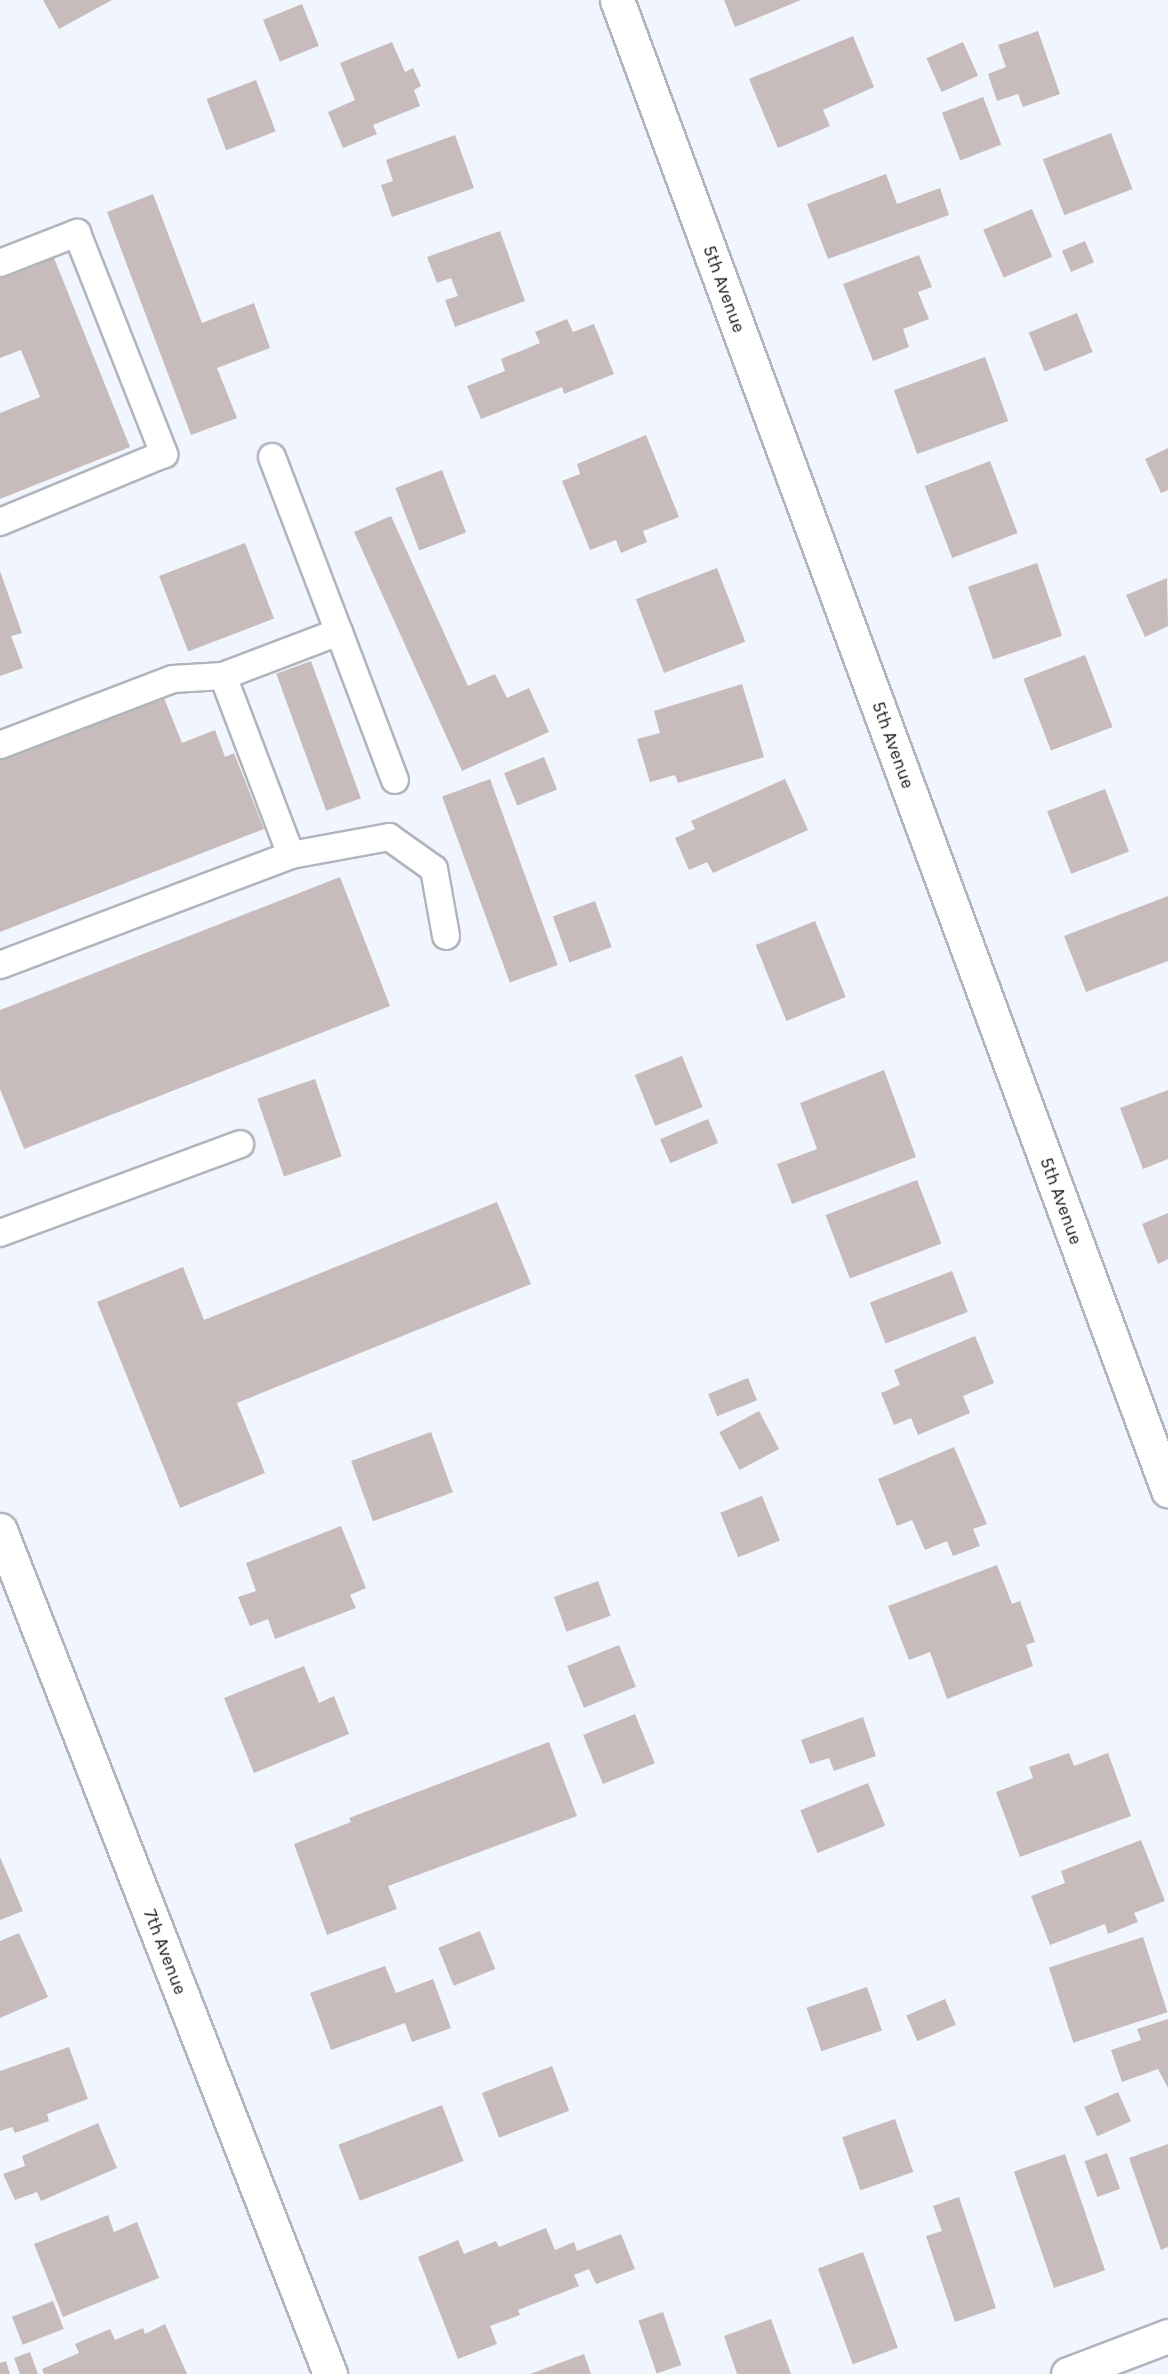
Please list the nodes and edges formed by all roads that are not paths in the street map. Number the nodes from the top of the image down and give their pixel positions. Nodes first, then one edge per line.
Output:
1 (617, 0) edge
2 (0, 263) edge
3 (272, 457) dead end
4 (0, 522) edge
5 (339, 632) junction
6 (223, 676) junction
7 (0, 745) edge
8 (395, 780) dead end
9 (291, 855) junction
10 (446, 936) dead end
11 (0, 965) edge
12 (240, 1144) dead end
13 (0, 1233) edge
14 (1168, 1490) edge
15 (0, 1530) edge
16 (1168, 2336) edge
17 (325, 2373) edge
18 (1068, 2374) edge

1 - 14 street, 5th Avenue
2 - 4 lane
3 - 5 lane
5 - 6 lane
5 - 8 lane
6 - 7 lane
6 - 9 lane
9 - 10 lane
9 - 11 lane
12 - 13 lane
15 - 17 street, 7th Avenue
16 - 18 street

